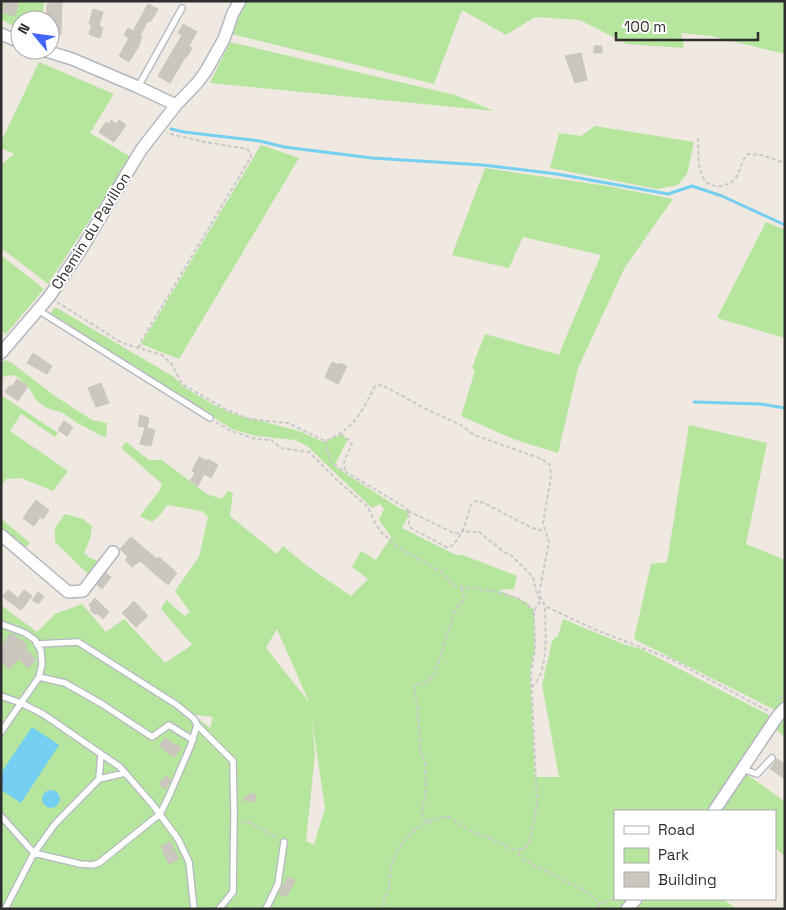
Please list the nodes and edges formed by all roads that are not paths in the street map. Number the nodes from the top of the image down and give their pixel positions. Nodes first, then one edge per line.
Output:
1 (240, 1) edge
2 (182, 8) dead end
3 (60, 56) edge
4 (138, 86) junction
5 (176, 105) junction
6 (38, 310) junction
7 (1, 353) edge
8 (210, 418) road end
9 (1, 535) edge
10 (113, 552) dead end
11 (1, 624) edge
12 (37, 644) junction
13 (39, 677) junction
14 (1, 696) edge
15 (21, 703) junction
16 (781, 713) edge
17 (197, 725) junction
18 (1, 732) edge
19 (193, 740) junction
20 (101, 754) junction
21 (772, 758) dead end
22 (743, 769) junction
23 (125, 773) junction
24 (99, 779) junction
25 (715, 810) edge
26 (160, 814) junction
27 (1, 816) edge
28 (284, 842) road end
29 (34, 853) junction
30 (5, 909) edge
31 (194, 909) edge
32 (219, 909) edge
33 (266, 909) edge

1 - 5 street, Chemin du Pavillon
2 - 4 lane
3 - 4 street
4 - 5 street
5 - 6 street, Chemin du Pavillon
6 - 7 street, Chemin du Pavillon
6 - 8 lane
9 - 10 street
11 - 12 lane
12 - 13 lane
12 - 17 lane
13 - 15 lane
13 - 19 lane
14 - 15 lane
15 - 18 lane
15 - 20 lane
16 - 22 street
17 - 19 lane
17 - 32 lane
19 - 26 lane
20 - 23 lane
20 - 24 lane
21 - 22 lane
22 - 25 street
23 - 24 lane
23 - 26 lane
24 - 29 lane
26 - 29 lane
26 - 31 lane
27 - 29 lane
28 - 33 lane
29 - 30 lane

